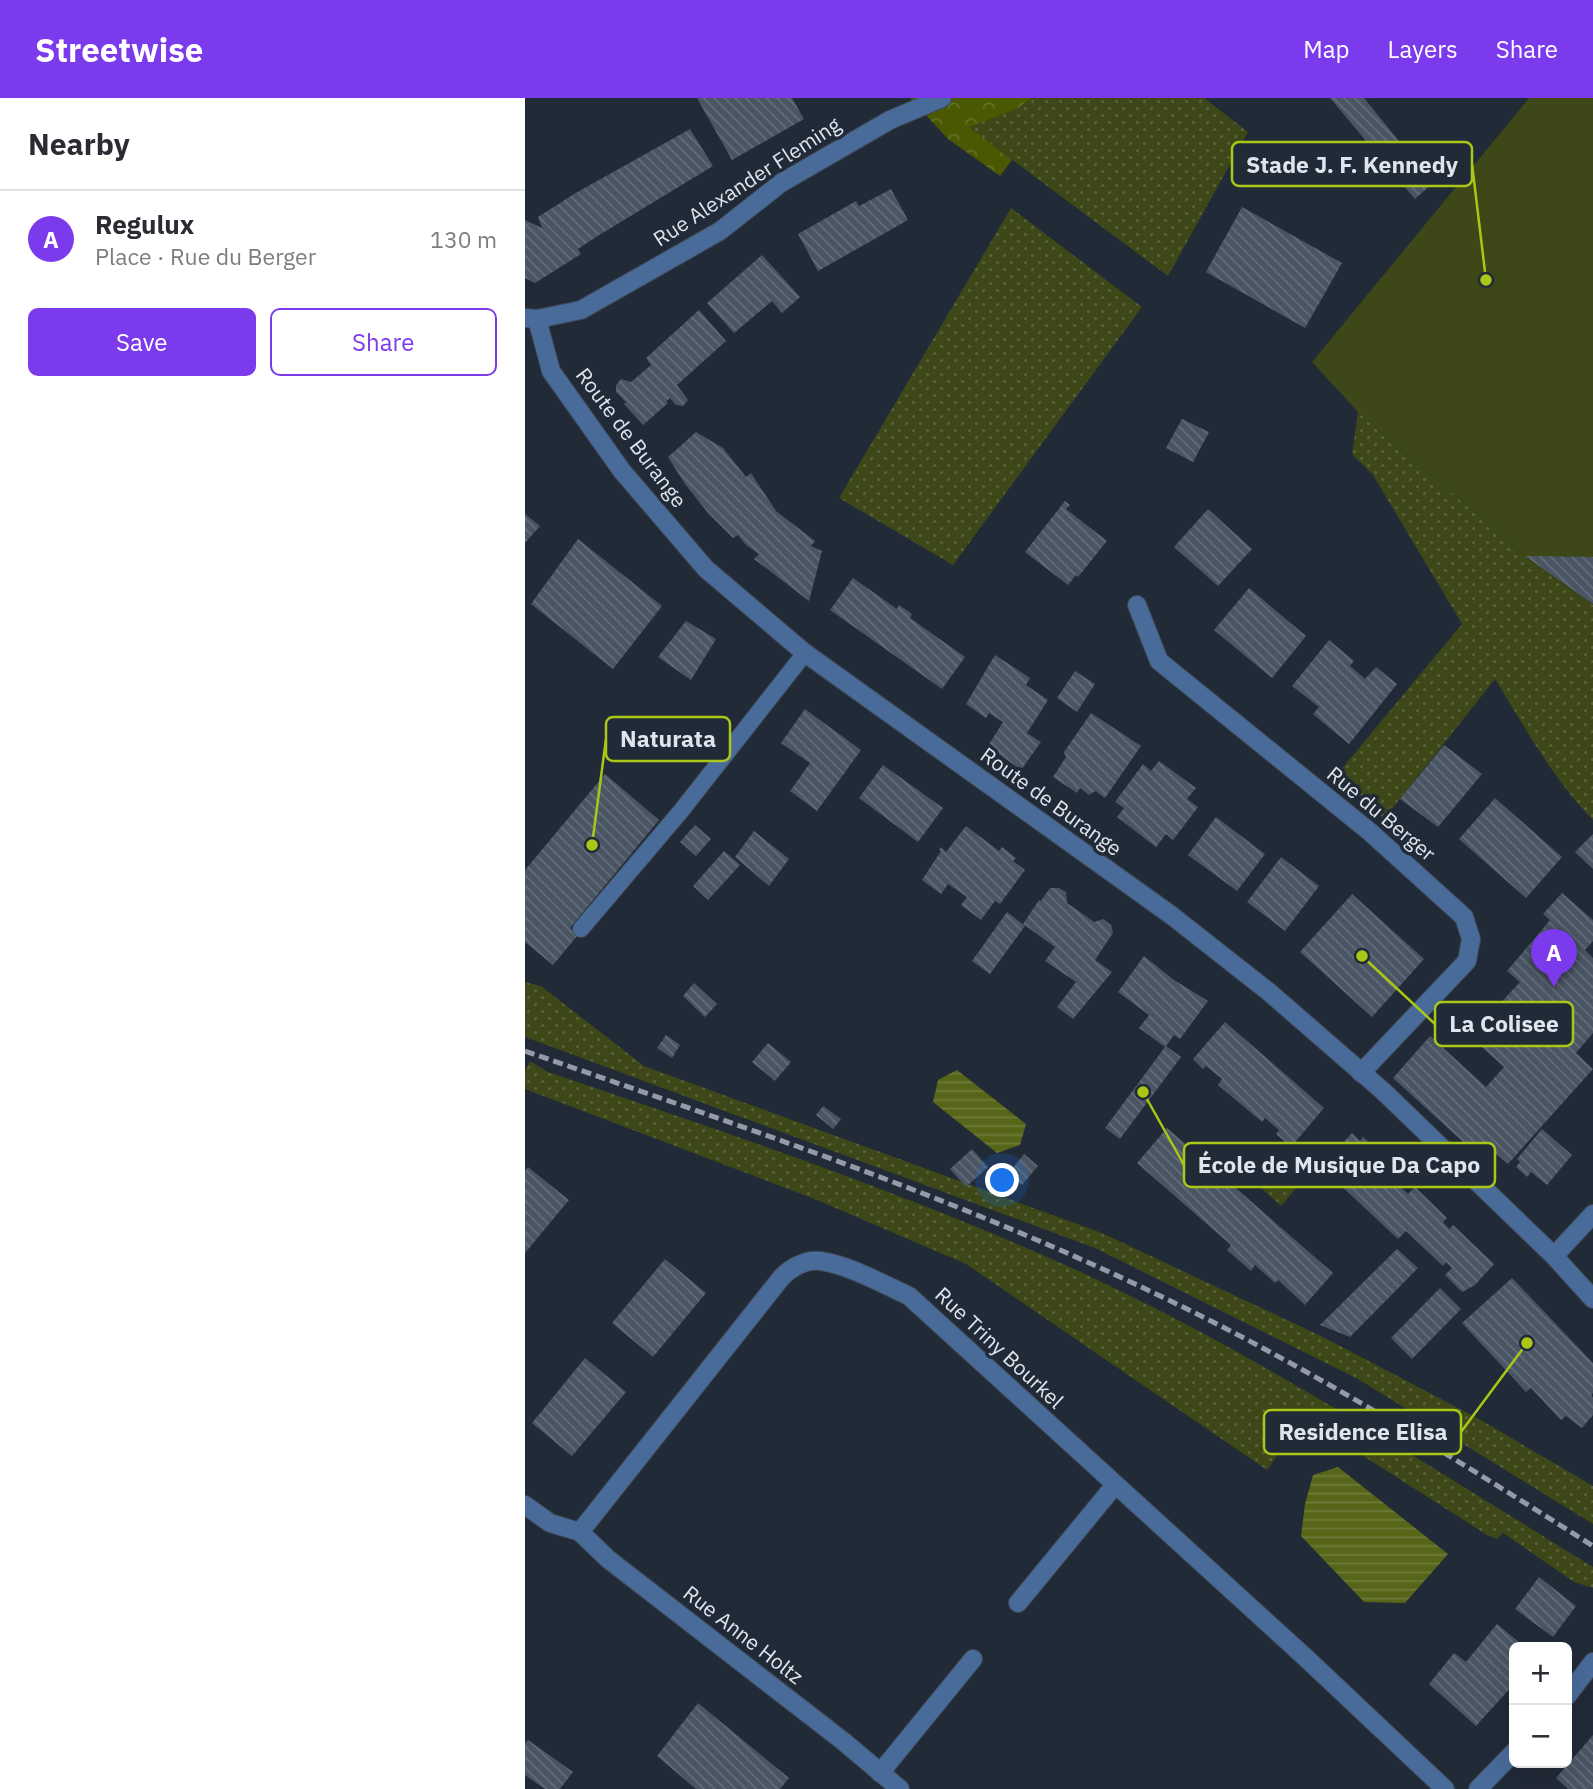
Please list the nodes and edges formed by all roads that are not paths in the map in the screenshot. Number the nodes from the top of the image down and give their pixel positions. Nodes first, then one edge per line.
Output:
1 (942, 98) edge
2 (531, 318) edge
3 (1137, 605) dead end
4 (805, 653) junction
5 (581, 929) dead end
6 (1361, 1073) junction
7 (1593, 1214) edge
8 (1554, 1256) junction
9 (1593, 1299) edge
10 (1115, 1485) junction
11 (525, 1505) edge
12 (580, 1532) junction
13 (1018, 1603) dead end
14 (973, 1659) dead end
15 (1593, 1662) edge
16 (1572, 1689) edge
17 (1509, 1757) edge
18 (880, 1773) junction
19 (1481, 1788) edge
20 (900, 1789) edge
21 (1445, 1789) edge

1 - 2 street, Rue Alexander Fleming
2 - 4 street, Route de Burange
3 - 6 street, Rue du Berger
4 - 5 lane
4 - 6 street, Route de Burange
6 - 8 street, Route de Burange
7 - 8 street
8 - 9 street, Route de Burange
10 - 12 street, Rue Triny Bourkel
10 - 13 street
10 - 21 street, Rue Triny Bourkel
11 - 12 street
12 - 18 street, Rue Anne Holtz
14 - 18 street
15 - 16 street
17 - 19 street
18 - 20 street, Rue Anne Holtz

